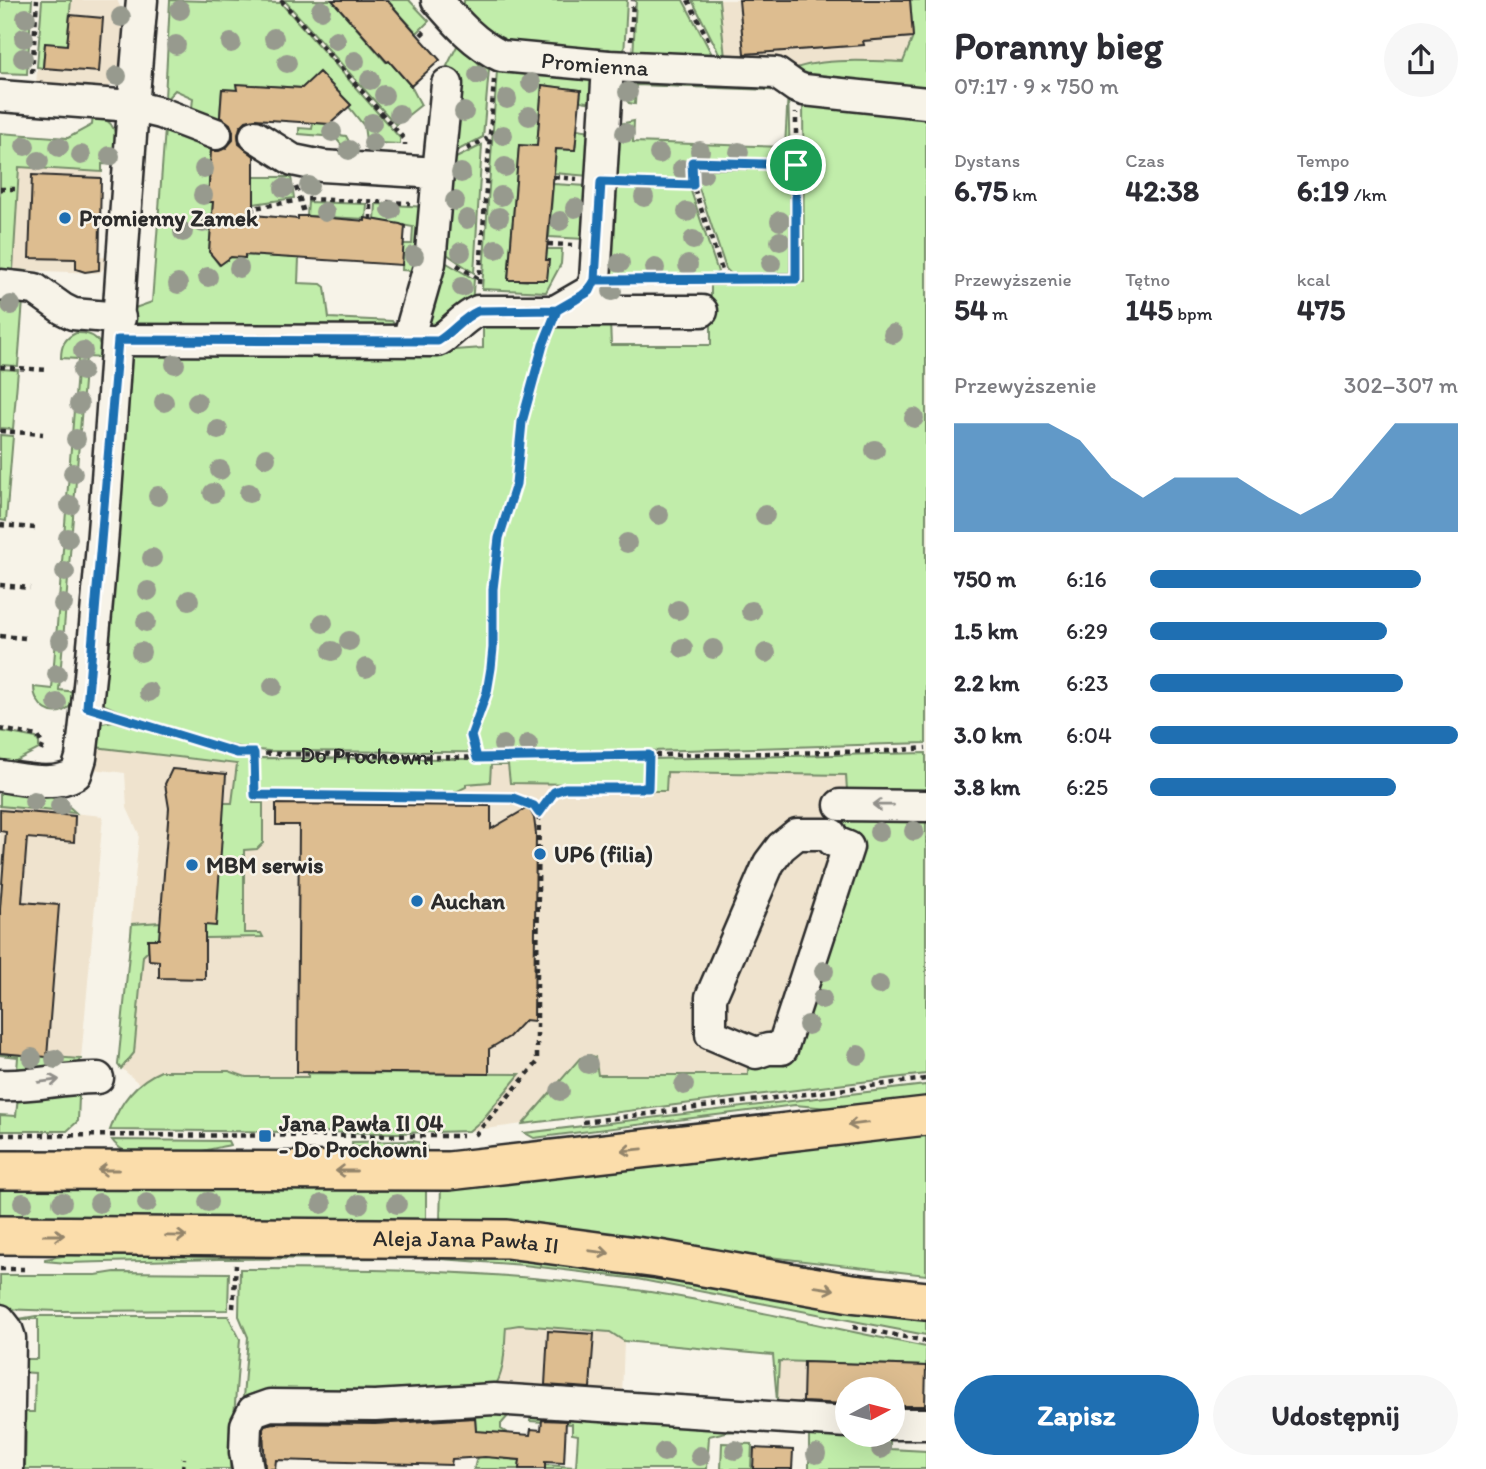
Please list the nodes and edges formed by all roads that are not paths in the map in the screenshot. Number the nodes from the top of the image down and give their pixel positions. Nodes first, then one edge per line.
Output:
1 (142, 0) edge
2 (437, 0) edge
3 (619, 66) junction
4 (447, 85) dead end
5 (0, 96) edge
6 (926, 103) edge
7 (132, 106) junction
8 (216, 134) dead end
9 (255, 136) dead end
10 (438, 173) junction
11 (0, 285) edge
12 (557, 310) junction
13 (702, 311) dead end
14 (119, 329) junction
15 (408, 340) junction
16 (0, 776) edge
17 (840, 805) dead end
18 (926, 806) edge
19 (848, 847) joint
20 (98, 1078) dead end
21 (0, 1085) edge
22 (926, 1116) edge
23 (0, 1170) edge
24 (0, 1235) edge
25 (926, 1301) edge
26 (0, 1320) edge
27 (835, 1421) edge
28 (905, 1424) edge
29 (926, 1424) edge
30 (8, 1469) edge
31 (248, 1469) edge

1 - 7 street
2 - 3 street, Promienna
3 - 6 street, Promienna
3 - 12 street
4 - 10 street
5 - 7 street
7 - 8 street
7 - 14 street
9 - 10 street
10 - 15 street
11 - 14 street
12 - 13 street
12 - 15 street
14 - 15 street
14 - 16 street
18 -> 17 street
19 - 19 street
21 -> 20 street
22 -> 23 main road
24 -> 25 main road, Aleja Jana Pawła II
26 - 30 street
27 - 31 street
28 - 29 street

